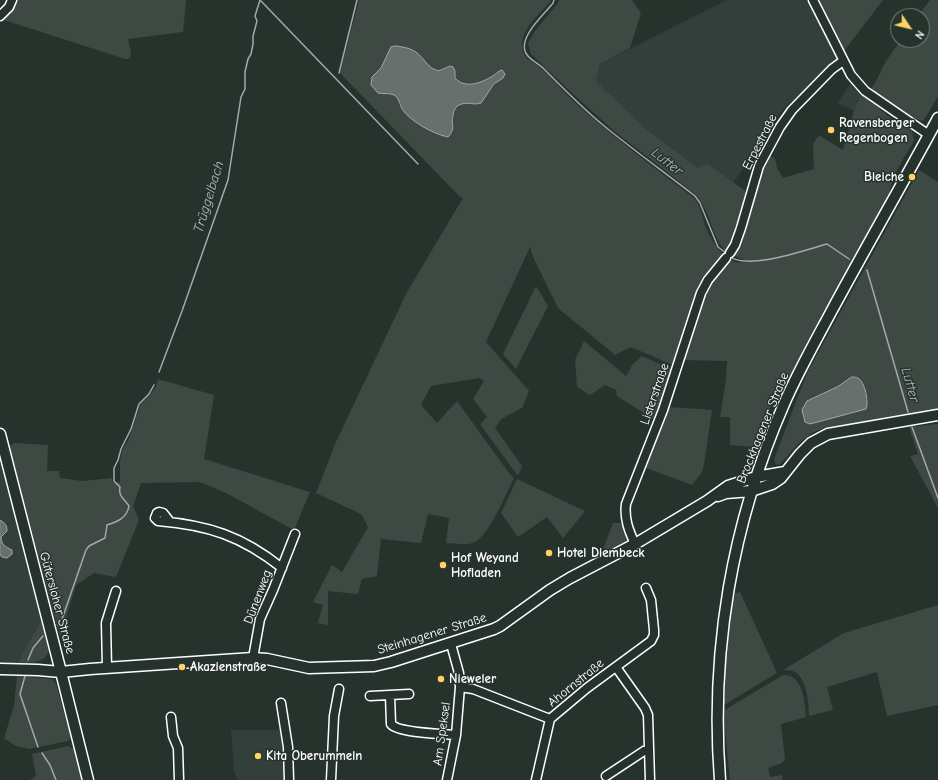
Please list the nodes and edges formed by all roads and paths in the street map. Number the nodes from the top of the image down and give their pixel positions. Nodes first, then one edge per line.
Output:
1 (12, 0) edge
2 (813, 0) edge
3 (0, 16) edge
4 (843, 61) junction
5 (938, 118) edge
6 (929, 135) junction
7 (728, 255) joint
8 (938, 415) edge
9 (0, 434) edge
10 (785, 472) junction
11 (756, 477) junction
12 (751, 492) junction
13 (707, 501) junction
14 (170, 522) dead end
15 (295, 534) dead end
16 (635, 544) junction
17 (282, 568) junction
18 (646, 588) dead end
19 (116, 591) dead end
20 (451, 644) junction
21 (253, 658) junction
22 (107, 667) junction
23 (616, 667) junction
24 (0, 669) edge
25 (61, 672) junction
26 (460, 687) junction
27 (340, 689) dead end
28 (409, 694) dead end
29 (390, 695) junction
30 (370, 696) dead end
31 (281, 702) dead end
32 (171, 717) dead end
33 (550, 719) junction
34 (456, 735) junction
35 (649, 750) junction
36 (606, 776) dead end
37 (88, 780) edge
38 (179, 780) edge
39 (289, 780) edge
40 (331, 780) edge
41 (447, 780) edge
42 (536, 780) edge
43 (650, 780) edge
44 (720, 780) edge

1 - 3 street
2 - 4 street
4 - 6 street
4 - 7 street, Erpestraße
5 - 6 main road, Brockhagener Straße
6 - 11 main road, Brockhagener Straße
7 - 16 street, Listerstraße
8 - 10 main road, Steinhagener Straße
9 - 25 main road, Gütersloher Straße
10 - 11 main road, Steinhagener Straße
10 - 12 main road, Steinhagener Straße
11 - 12 main road, Brockhagener Straße
11 - 13 main road, Steinhagener Straße
12 - 13 main road, Steinhagener Straße
12 - 44 main road, Brockhagener Straße
13 - 16 main road, Steinhagener Straße
14 - 17 street, Dünenweg
15 - 17 street, Dünenweg
16 - 20 main road, Steinhagener Straße
17 - 21 street, Dünenweg
18 - 23 street, Ahornstraße
19 - 22 street
20 - 21 main road, Steinhagener Straße
20 - 26 street, Am Speksel
21 - 22 main road, Steinhagener Straße
22 - 25 main road, Steinhagener Straße
23 - 33 street, Ahornstraße
23 - 35 street
24 - 25 main road, Steinhagener Straße
25 - 37 main road, Gütersloher Straße
26 - 33 street, Ahornstraße
26 - 34 street, Am Speksel
27 - 40 street
28 - 29 street
29 - 30 street
29 - 34 street
31 - 39 street
32 - 38 street
33 - 42 street
34 - 41 street, Am Speksel
35 - 36 street
35 - 43 street

